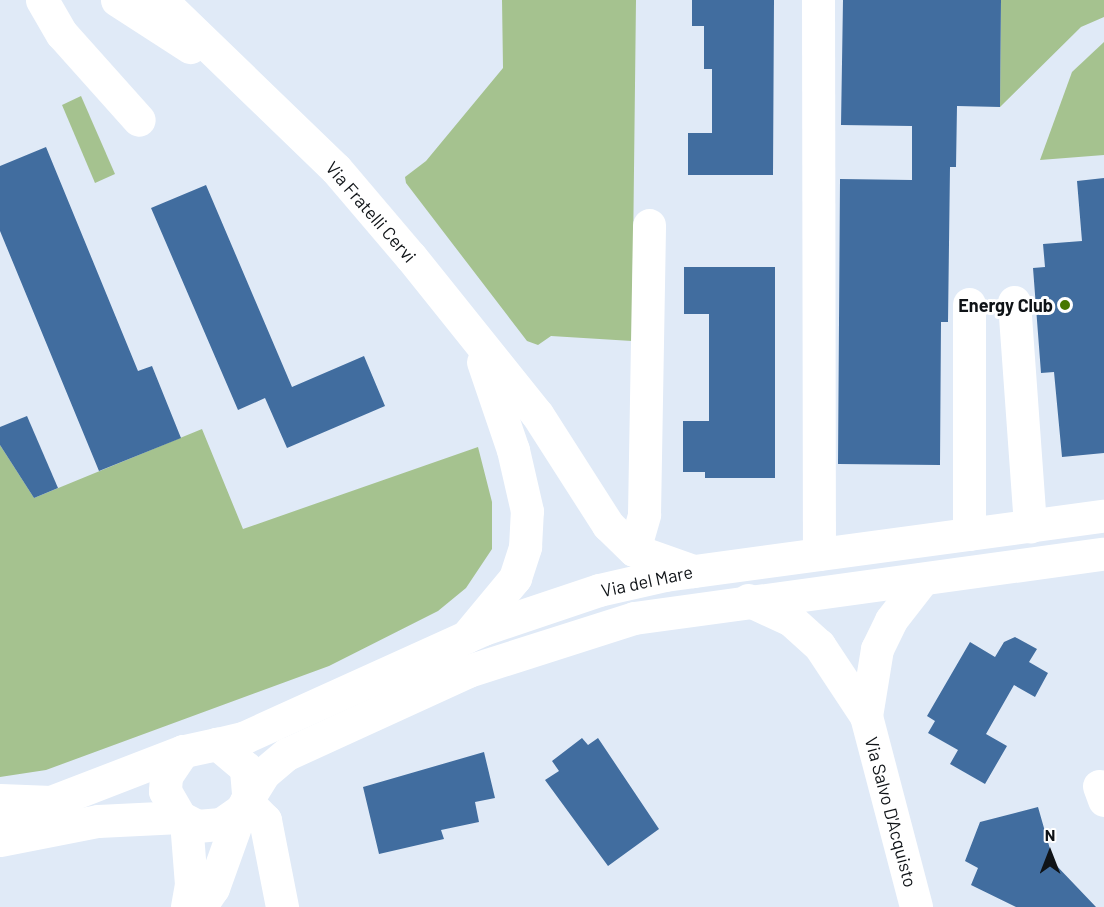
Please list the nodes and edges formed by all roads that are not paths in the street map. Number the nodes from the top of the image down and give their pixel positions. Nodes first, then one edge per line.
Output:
1 (42, 0) edge
2 (117, 0) edge
3 (161, 0) edge
4 (818, 0) edge
5 (255, 88) junction
6 (139, 120) dead end
7 (649, 225) dead end
8 (1014, 302) dead end
9 (969, 304) dead end
10 (476, 344) junction
11 (1104, 516) edge
12 (1030, 526) junction
13 (969, 534) junction
14 (634, 550) junction
15 (819, 554) junction
16 (1104, 554) edge
17 (693, 571) junction
18 (922, 580) junction
19 (748, 600) junction
20 (466, 637) junction
21 (866, 716) junction
22 (217, 744) junction
23 (183, 751) junction
24 (0, 800) edge
25 (245, 801) junction
26 (51, 802) junction
27 (183, 819) junction
28 (0, 829) edge
29 (0, 840) edge
30 (187, 907) edge
31 (200, 907) edge
32 (282, 907) edge
33 (916, 907) edge

1 - 6 main road
2 - 5 main road
3 - 5 main road
4 - 15 main road
5 - 10 main road, Via Fratelli Cervi
7 - 14 main road
8 - 12 main road
9 - 13 main road
10 - 14 main road, Via Fratelli Cervi
10 - 20 main road
11 - 12 main road, Via del Mare
12 - 13 main road, Via del Mare
13 - 15 main road, Via del Mare
14 - 17 main road
15 - 17 main road, Via del Mare
16 - 18 main road, Via del Mare
17 - 20 main road, Via del Mare
18 - 19 main road, Via del Mare
18 - 21 main road
19 - 21 main road
19 - 25 main road, Via del Mare
20 - 22 main road, Via del Mare
21 - 33 main road, Via Salvo D'Acquisto
22 - 23 main road
22 - 25 main road
23 - 26 main road
23 - 27 main road
24 - 26 main road
25 - 27 main road
25 - 31 main road
25 - 32 main road
26 - 28 main road
27 - 29 main road
27 - 30 main road

